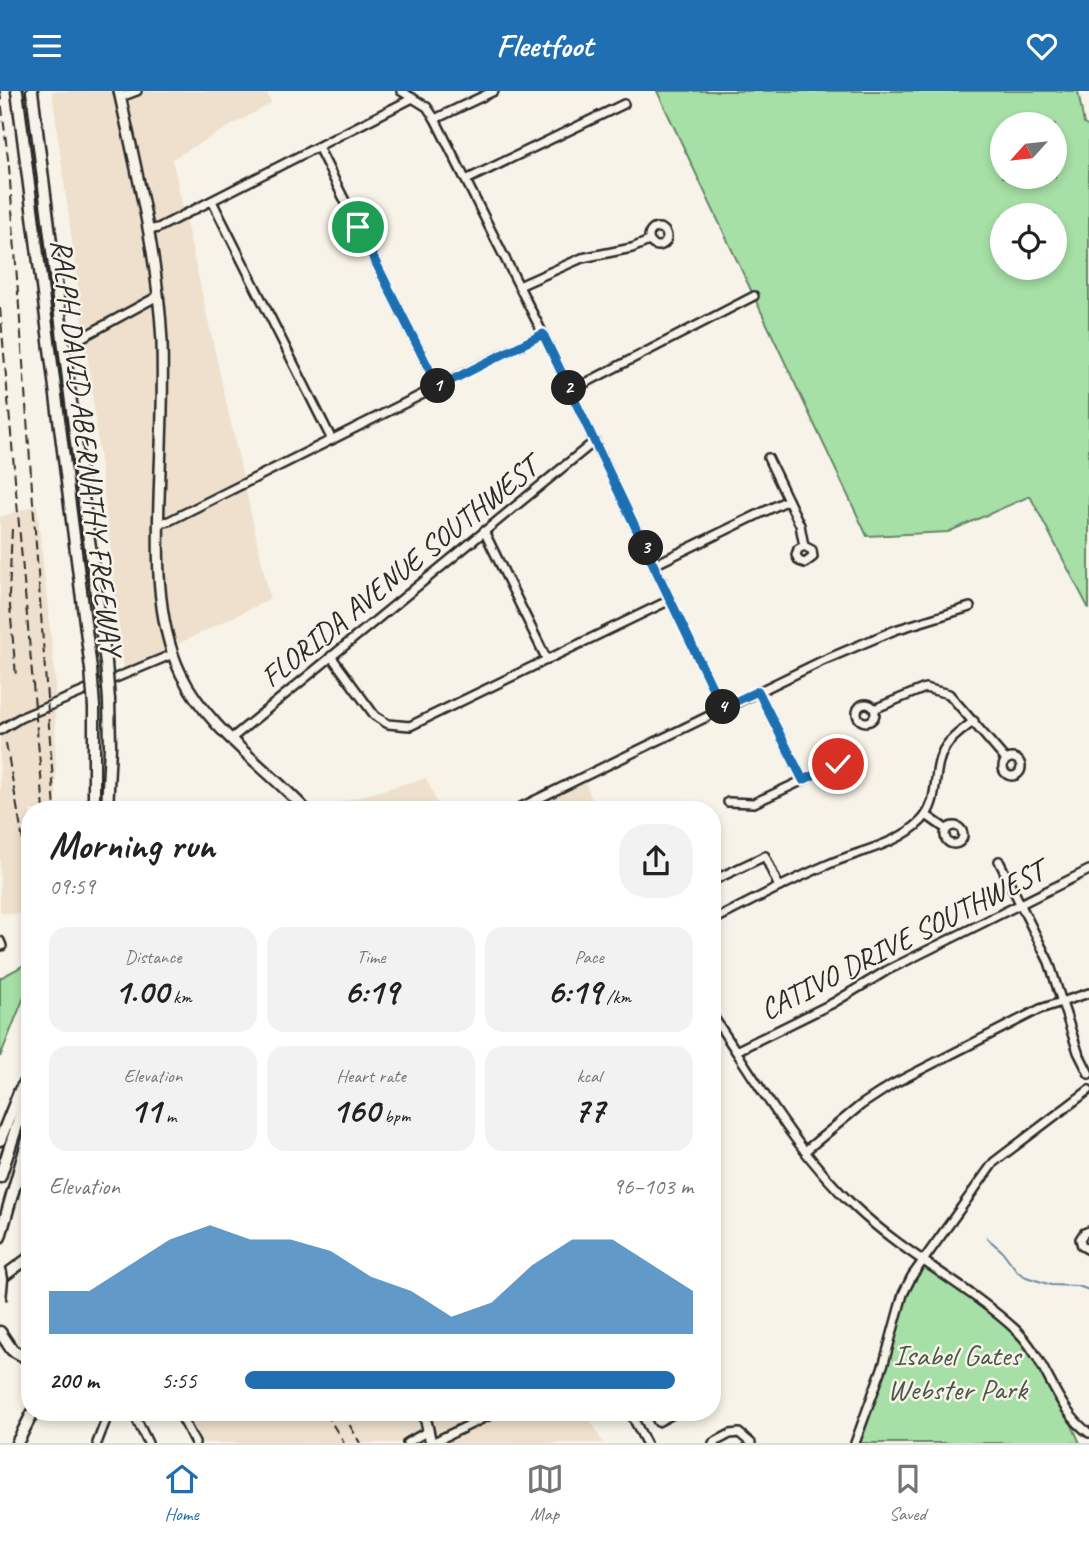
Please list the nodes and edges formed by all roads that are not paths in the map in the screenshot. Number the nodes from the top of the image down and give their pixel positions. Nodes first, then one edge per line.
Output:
1 (17, 91) edge
2 (32, 91) edge
3 (137, 91) edge
4 (401, 91) edge
5 (494, 91) edge
6 (120, 94) edge
7 (414, 98) junction
8 (624, 104) dead end
9 (435, 119) junction
10 (318, 147) junction
11 (466, 180) junction
12 (212, 201) junction
13 (148, 230) junction
14 (649, 241) dead end
15 (519, 286) junction
16 (158, 296) junction
17 (754, 296) dead end
18 (543, 334) junction
19 (81, 338) dead end
20 (438, 387) junction
21 (570, 391) junction
22 (332, 440) junction
23 (595, 442) junction
24 (768, 458) dead end
25 (788, 501) junction
26 (158, 523) junction
27 (484, 531) junction
28 (804, 546) dead end
29 (654, 565) junction
30 (670, 600) junction
31 (970, 607) dead end
32 (173, 655) junction
33 (331, 656) junction
34 (547, 660) junction
35 (758, 691) junction
36 (722, 708) junction
37 (874, 709) dead end
38 (974, 721) junction
39 (0, 730) edge
40 (232, 738) junction
41 (1006, 759) dead end
42 (838, 764) dead end
43 (805, 779) junction
44 (94, 801) edge
45 (107, 801) edge
46 (297, 801) edge
47 (533, 801) edge
48 (728, 802) dead end
49 (926, 815) junction
50 (946, 829) dead end
51 (999, 861) dead end
52 (1089, 870) edge
53 (721, 877) edge
54 (779, 887) junction
55 (1020, 904) junction
56 (721, 916) edge
57 (1089, 993) edge
58 (1062, 1001) junction
59 (721, 1028) edge
60 (736, 1051) junction
61 (1089, 1074) edge
62 (21, 1089) edge
63 (1089, 1090) edge
64 (21, 1114) edge
65 (0, 1140) edge
66 (805, 1151) junction
67 (21, 1164) edge
68 (0, 1178) edge
69 (1089, 1231) edge
70 (0, 1237) edge
71 (1089, 1250) edge
72 (922, 1260) junction
73 (21, 1264) edge
74 (0, 1269) edge
75 (0, 1279) edge
76 (0, 1300) edge
77 (0, 1332) edge
78 (21, 1355) edge
79 (28, 1421) edge
80 (106, 1421) edge
81 (137, 1421) edge
82 (184, 1421) edge
83 (426, 1421) edge
84 (477, 1421) edge
85 (635, 1421) edge
86 (428, 1431) junction
87 (1089, 1433) edge
88 (17, 1443) edge
89 (97, 1443) edge
90 (148, 1443) edge
91 (195, 1443) edge
92 (407, 1443) edge
93 (432, 1443) edge
94 (646, 1443) edge
95 (713, 1443) edge
96 (751, 1443) edge
97 (855, 1443) edge

1 - 44 highway, RALPH DAVID ABERNATHY FREEWAY, bridge
2 - 45 highway, RALPH DAVID ABERNATHY FREEWAY, bridge
3 - 6 street
4 - 7 street
5 - 9 street
6 - 13 main road
7 - 9 street
7 - 10 street
8 - 11 street
9 - 11 street
10 - 12 street
10 - 20 street
11 - 15 street
12 - 13 street
12 - 22 street
13 - 16 main road
14 - 15 street
15 - 18 street
16 - 19 street
16 - 26 main road
17 - 21 street
18 - 20 street
18 - 21 street
20 - 22 street
21 - 23 street
22 - 26 street
23 - 27 street, FLORIDA AVENUE SOUTHWEST
23 - 29 street
24 - 25 street
25 - 28 street
25 - 29 street
26 - 32 main road
27 - 33 street, FLORIDA AVENUE SOUTHWEST
27 - 34 street
29 - 30 street
30 - 34 street
30 - 36 street
31 - 35 street
32 - 39 street
32 - 40 main road
33 - 34 street
33 - 40 street, FLORIDA AVENUE SOUTHWEST
35 - 36 street
35 - 43 street
36 - 47 street
37 - 38 street
38 - 41 street
38 - 49 street
40 - 46 main road
42 - 43 street
43 - 48 street
49 - 50 street
49 - 54 street
51 - 55 street
52 - 55 street, CATIVO DRIVE SOUTHWEST
53 - 54 street
54 - 56 street
55 - 58 street
55 - 60 street, CATIVO DRIVE SOUTHWEST
57 - 58 street
58 - 61 street
58 - 66 street
59 - 60 street
60 - 66 street
62 - 65 highway
63 - 72 street
64 - 68 highway
66 - 72 street
67 - 70 highway
69 - 71 street
72 - 87 street
72 - 97 street
73 - 75 main road
74 - 76 highway, bridge
77 - 78 highway
79 - 88 highway
80 - 89 street
81 - 90 street
82 - 91 street
83 - 86 main road
84 - 93 street
85 - 94 street
86 - 92 street
86 - 93 main road
95 - 96 street

